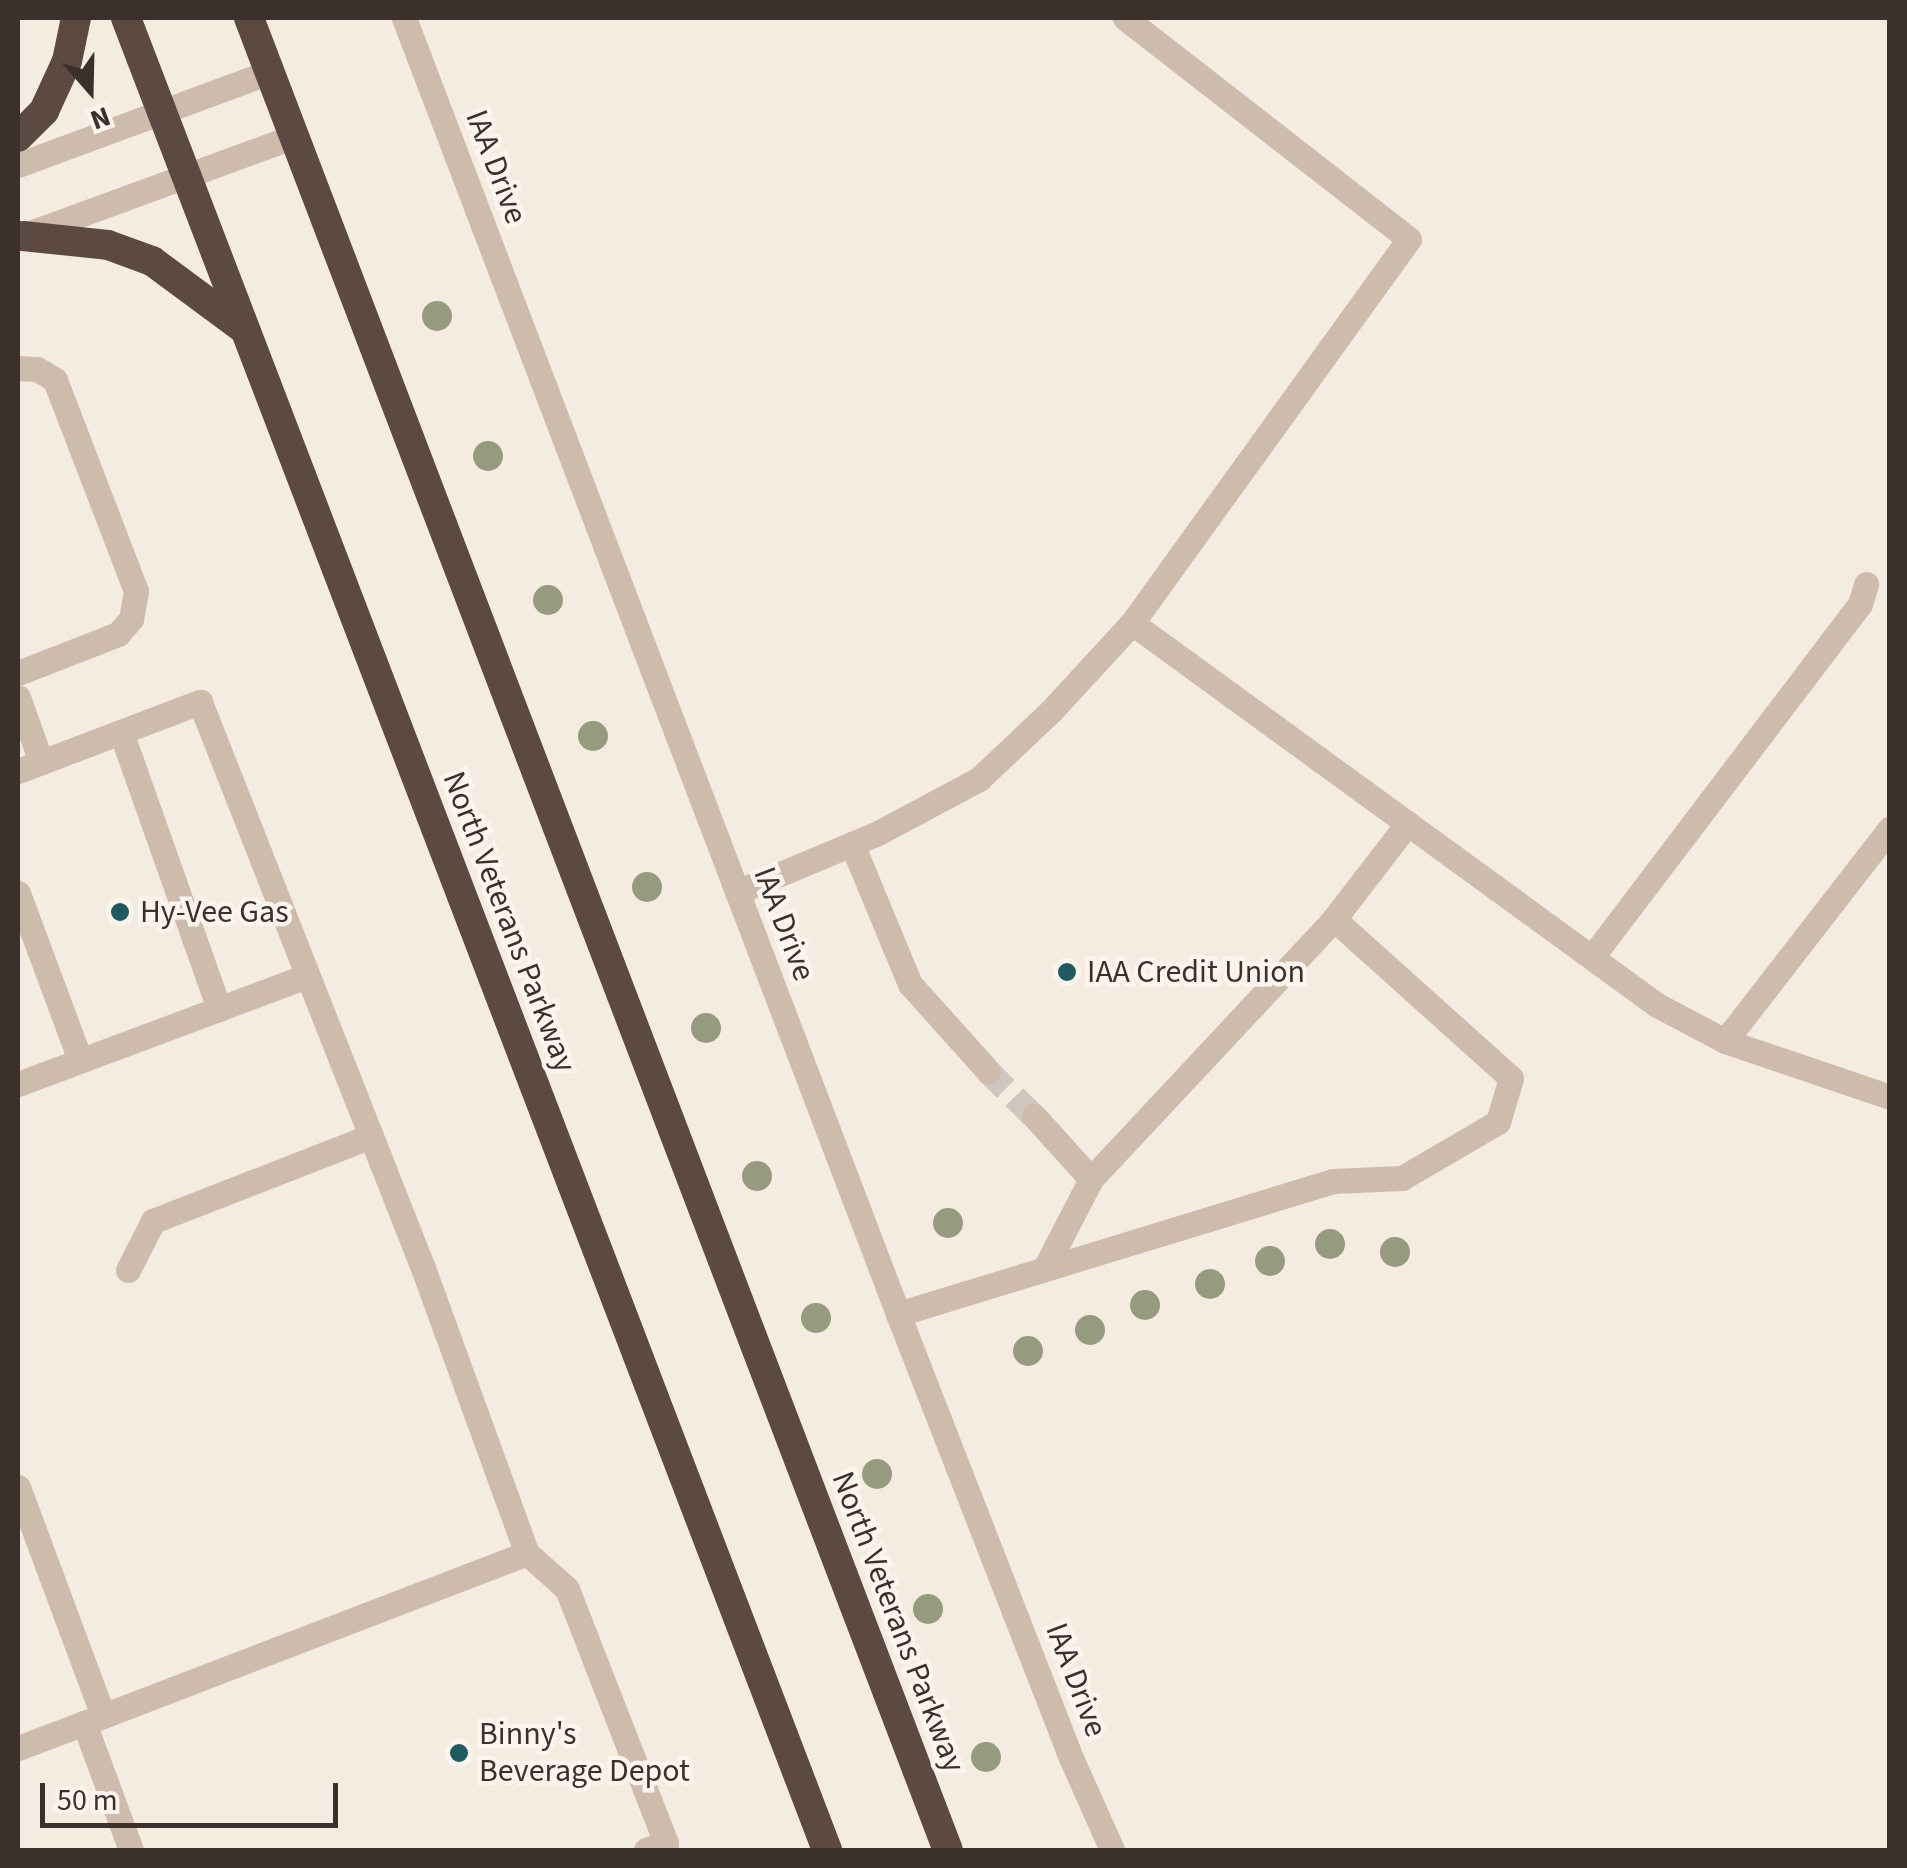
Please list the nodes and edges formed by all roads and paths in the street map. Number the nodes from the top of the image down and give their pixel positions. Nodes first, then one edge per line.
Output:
1 (76, 18) edge
2 (126, 18) edge
3 (249, 18) edge
4 (404, 18) edge
5 (1126, 18) edge
6 (269, 72) junction
7 (161, 111) junction
8 (293, 137) junction
9 (18, 138) edge
10 (18, 164) edge
11 (186, 176) junction
12 (20, 237) edge
13 (245, 330) junction
14 (18, 368) edge
15 (1866, 584) dead end
16 (1132, 623) junction
17 (18, 673) edge
18 (18, 698) edge
19 (121, 732) junction
20 (30, 766) edge
21 (1408, 823) junction
22 (1890, 828) edge
23 (852, 844) junction
24 (738, 892) junction
25 (18, 893) edge
26 (1334, 919) junction
27 (1592, 956) junction
28 (307, 976) junction
29 (218, 1009) junction
30 (1724, 1041) junction
31 (80, 1060) junction
32 (988, 1071) tunnel mouth
33 (18, 1084) edge
34 (1890, 1096) edge
35 (1034, 1116) tunnel mouth
36 (371, 1136) junction
37 (1091, 1179) junction
38 (1045, 1268) junction
39 (128, 1270) dead end
40 (898, 1314) junction
41 (18, 1487) edge
42 (527, 1552) junction
43 (94, 1720) junction
44 (18, 1748) edge
45 (131, 1850) edge
46 (646, 1850) edge
47 (827, 1850) edge
48 (948, 1850) edge
49 (1112, 1850) edge

1 - 9 highway
2 - 7 highway, North Veterans Parkway
3 - 6 highway, North Veterans Parkway
4 - 24 street, IAA Drive
5 - 16 street
6 - 7 street
6 - 8 highway, North Veterans Parkway
7 - 10 street
7 - 11 highway, North Veterans Parkway
8 - 11 street
8 - 48 highway, North Veterans Parkway
11 - 12 street
11 - 13 highway, North Veterans Parkway
12 - 13 highway
13 - 47 highway, North Veterans Parkway
14 - 17 street
15 - 27 street
16 - 21 street
16 - 23 street
18 - 20 street
19 - 20 street
19 - 28 street
19 - 29 street
21 - 26 street
21 - 27 street
22 - 30 street
23 - 24 street
23 - 32 street
24 - 40 street, IAA Drive
25 - 31 street
26 - 37 street
26 - 38 street
27 - 30 street
28 - 29 street
28 - 36 street
29 - 31 street
30 - 34 street
31 - 33 street
35 - 37 street
36 - 39 street
36 - 42 street
37 - 38 street
38 - 40 street
40 - 49 street, IAA Drive
41 - 43 street
42 - 43 street
42 - 46 street
43 - 44 street
43 - 45 street

